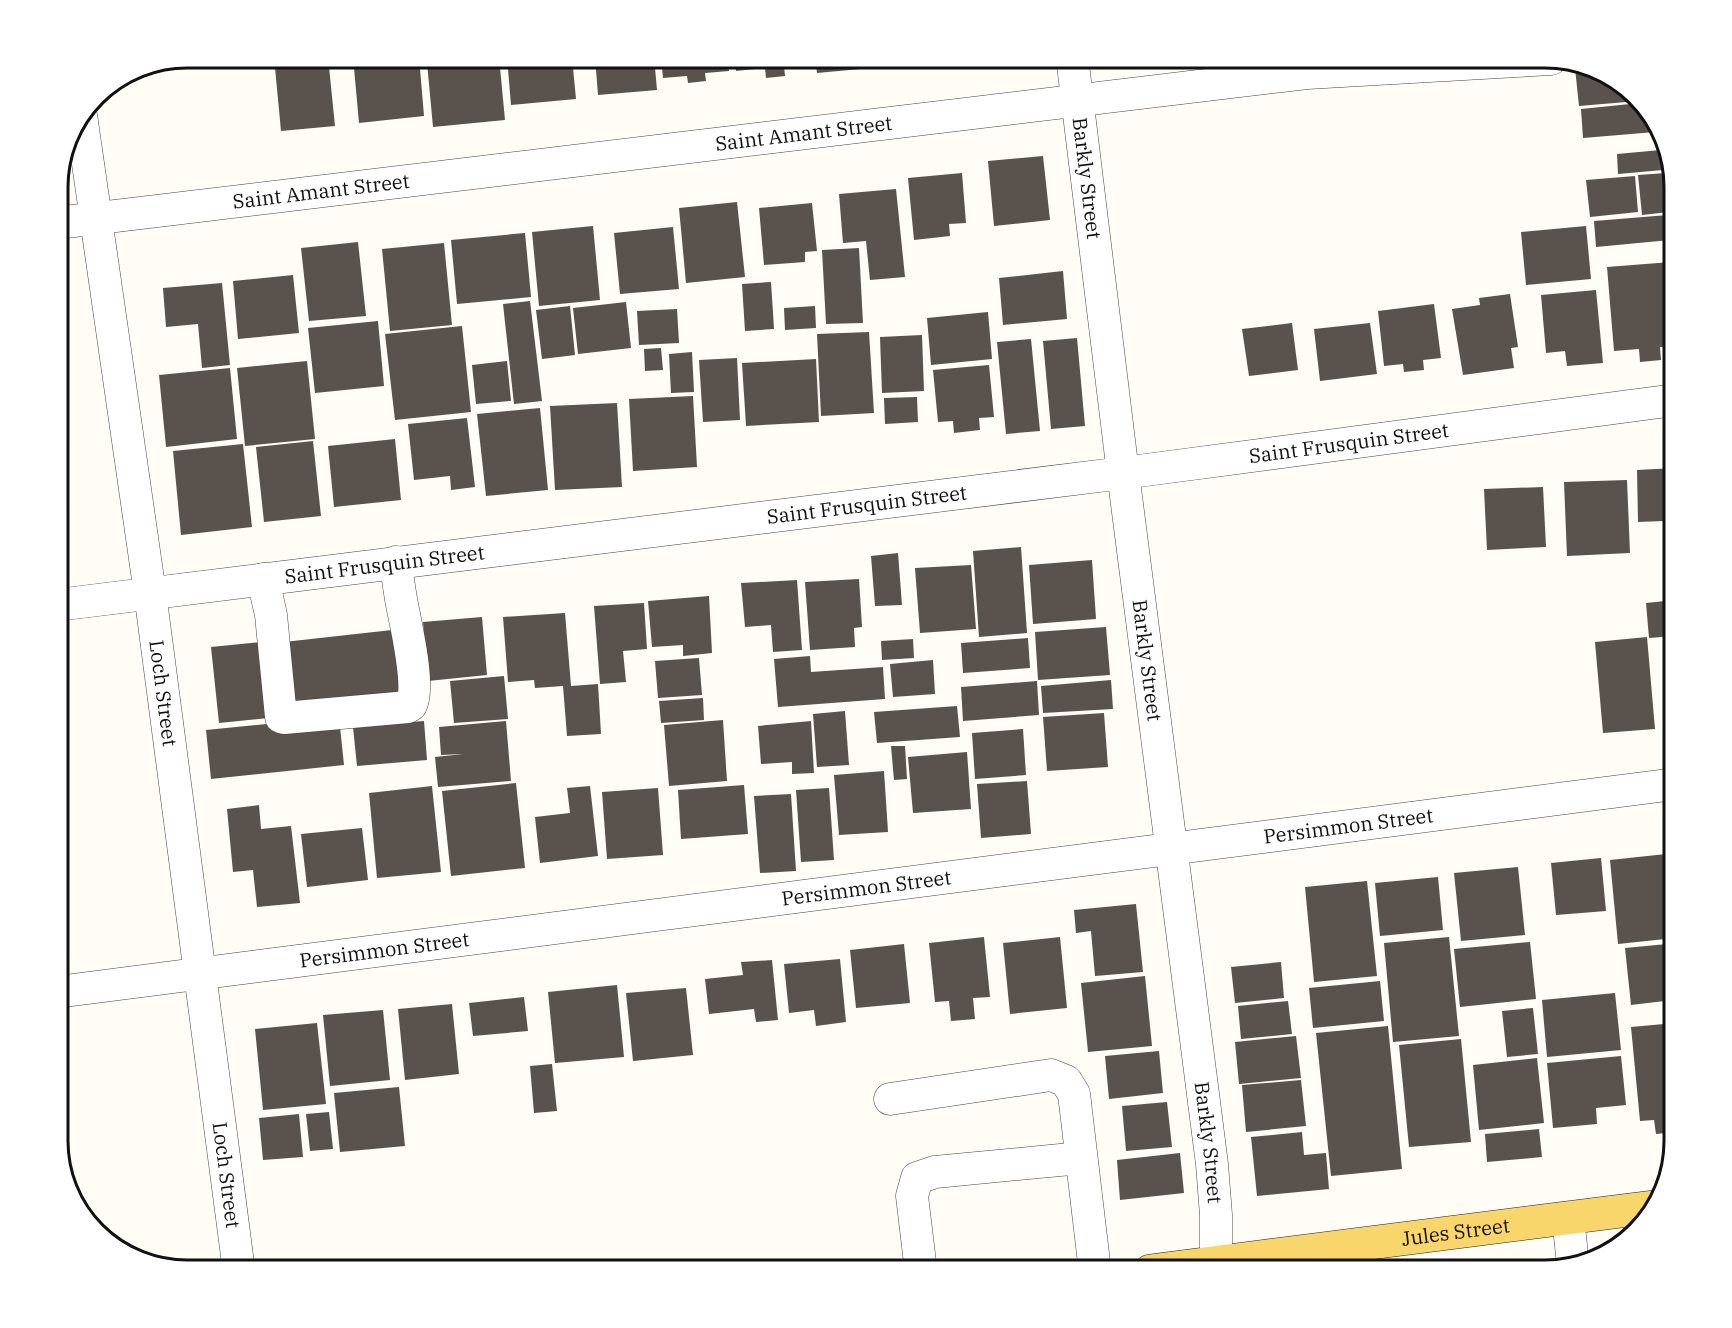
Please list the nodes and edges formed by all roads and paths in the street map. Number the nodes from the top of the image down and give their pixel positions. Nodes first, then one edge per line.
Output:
1 (1073, 68) edge
2 (1394, 68) edge
3 (1077, 100) junction
4 (83, 127) edge
5 (96, 218) junction
6 (68, 222) edge
7 (1664, 401) edge
8 (1123, 473) junction
9 (396, 562) junction
10 (263, 579) junction
11 (150, 592) junction
12 (68, 603) edge
13 (1664, 785) edge
14 (1172, 849) junction
15 (200, 975) junction
16 (68, 991) edge
17 (890, 1099) dead end
18 (1081, 1158) junction
19 (1644, 1208) edge
20 (1568, 1218) junction
21 (1572, 1257) edge
22 (238, 1260) edge
23 (920, 1260) edge
24 (1094, 1260) edge
25 (1217, 1260) edge
26 (1267, 1260) edge

1 - 3 street, Barkly Street
2 - 3 street, Saint Amant Street
3 - 5 street, Saint Amant Street
3 - 8 street, Barkly Street
4 - 5 street, Loch Street
5 - 6 street, Saint Amant Street
5 - 11 street, Loch Street
7 - 8 street, Saint Frusquin Street
8 - 9 street, Saint Frusquin Street
8 - 14 street, Barkly Street
9 - 10 street, Saint Frusquin Street
9 - 10 street
10 - 11 street, Saint Frusquin Street
11 - 12 street, Saint Frusquin Street
11 - 15 street, Loch Street
13 - 14 street, Persimmon Street
14 - 15 street, Persimmon Street
14 - 25 street, Barkly Street
15 - 16 street, Persimmon Street
15 - 22 street, Loch Street
17 - 18 street
18 - 23 street
18 - 24 street
19 - 20 main road, Jules Street
20 - 21 street
20 - 26 main road, Jules Street

